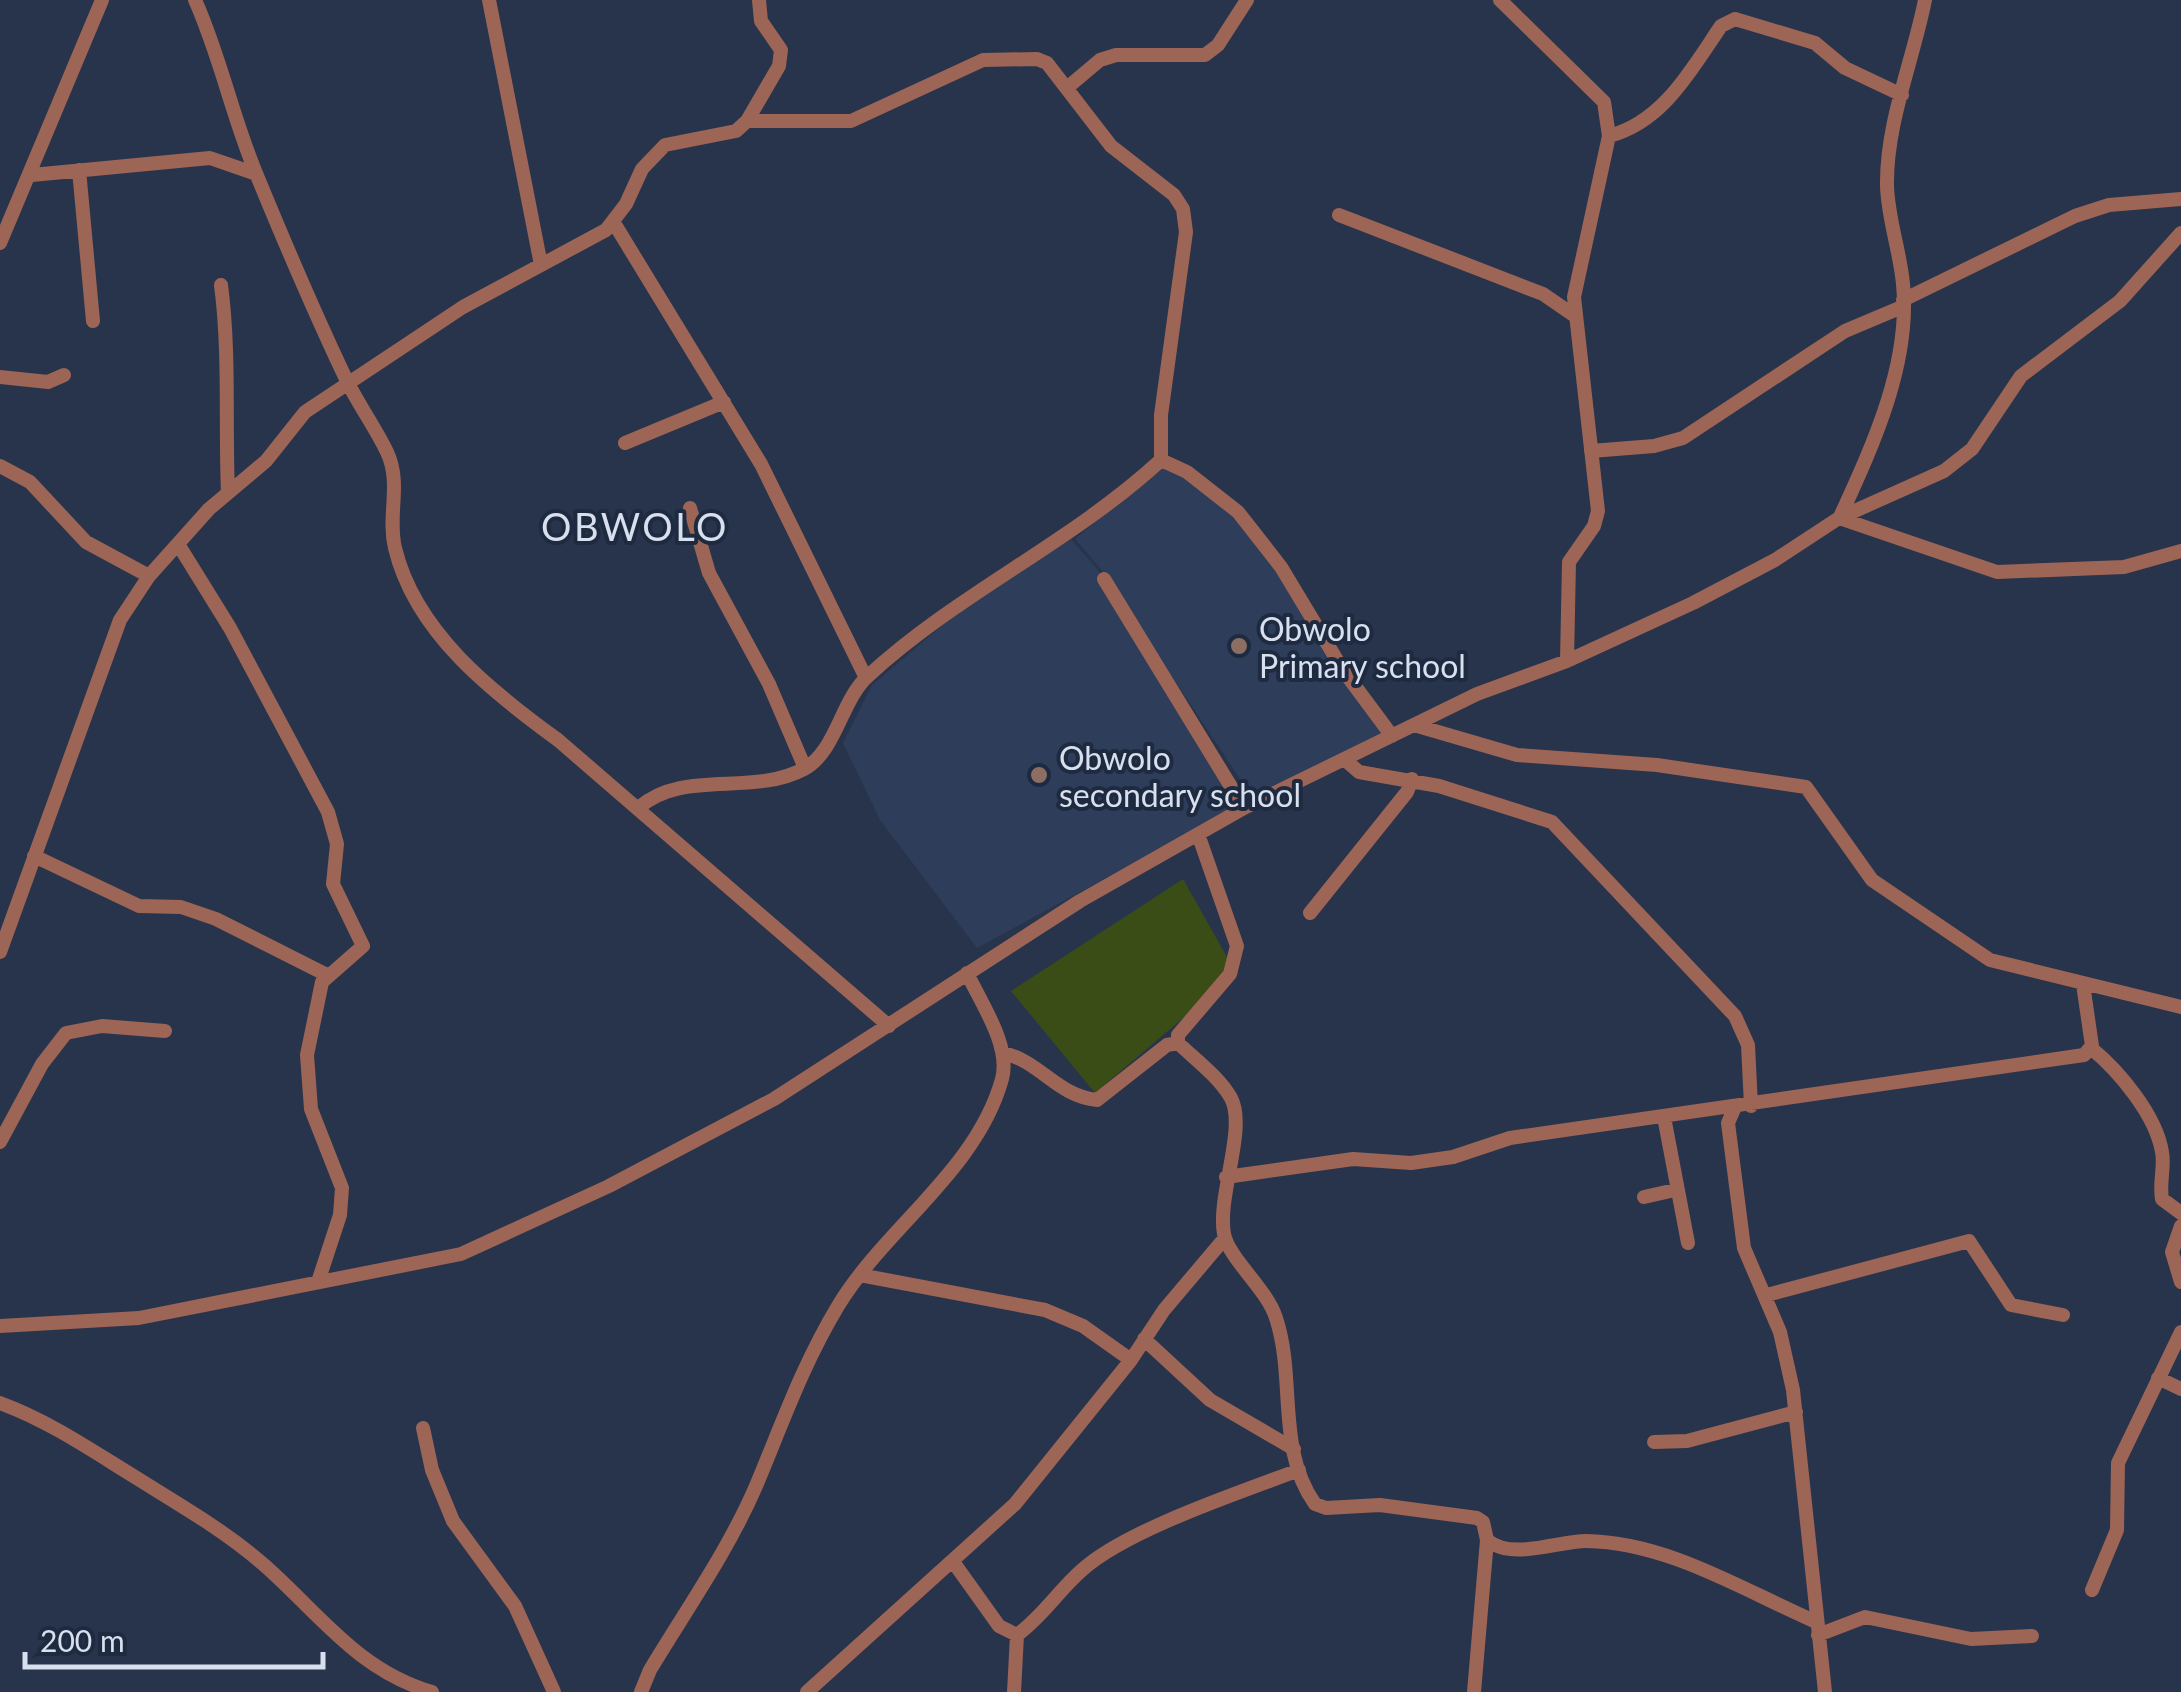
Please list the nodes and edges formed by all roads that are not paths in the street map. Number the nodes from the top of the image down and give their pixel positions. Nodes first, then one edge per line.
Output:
1 (102, 0) edge
2 (195, 0) edge
3 (489, 0) edge
4 (759, 0) edge
5 (1246, 0) edge
6 (1500, 0) edge
7 (1738, 0) edge
8 (1925, 0) edge
9 (1734, 18) junction
10 (1068, 87) junction
11 (1902, 94) junction
12 (747, 121) junction
13 (1609, 136) junction
14 (79, 170) junction
15 (32, 174) junction
16 (256, 174) junction
17 (2181, 199) edge
18 (1338, 214) dead end
19 (614, 224) junction
20 (2181, 233) edge
21 (0, 243) edge
22 (541, 265) junction
23 (221, 286) dead end
24 (1903, 304) junction
25 (1574, 316) junction
26 (92, 321) dead end
27 (64, 374) dead end
28 (0, 377) edge
29 (347, 381) junction
30 (724, 402) junction
31 (626, 443) dead end
32 (1590, 452) junction
33 (1162, 460) junction
34 (0, 466) edge
35 (228, 492) junction
36 (690, 508) dead end
37 (1839, 518) junction
38 (178, 544) junction
39 (2181, 550) edge
40 (149, 576) junction
41 (1104, 579) dead end
42 (1566, 661) junction
43 (866, 678) junction
44 (1414, 725) junction
45 (1392, 736) junction
46 (1344, 759) junction
47 (805, 768) junction
48 (1412, 779) junction
49 (638, 808) junction
50 (1244, 808) junction
51 (1198, 834) junction
52 (34, 856) junction
53 (1310, 913) dead end
54 (0, 952) edge
55 (968, 972) junction
56 (327, 975) junction
57 (2082, 984) junction
58 (2181, 1007) edge
59 (889, 1026) junction
60 (166, 1031) dead end
61 (1178, 1042) junction
62 (2091, 1048) junction
63 (1003, 1052) junction
64 (1751, 1106) junction
65 (1734, 1108) junction
66 (1664, 1117) junction
67 (0, 1142) edge
68 (1226, 1176) junction
69 (1675, 1190) junction
70 (1644, 1197) dead end
71 (2181, 1213) edge
72 (2181, 1226) edge
73 (1224, 1240) junction
74 (1688, 1243) dead end
75 (860, 1275) junction
76 (318, 1282) junction
77 (2181, 1282) edge
78 (1767, 1295) junction
79 (2064, 1316) dead end
80 (0, 1326) edge
81 (2181, 1332) edge
82 (1144, 1339) junction
83 (1130, 1360) junction
84 (2158, 1378) junction
85 (2181, 1389) edge
86 (0, 1404) edge
87 (1796, 1412) junction
88 (424, 1428) dead end
89 (1654, 1442) dead end
90 (1294, 1449) junction
91 (1299, 1470) junction
92 (1487, 1540) junction
93 (954, 1563) junction
94 (2092, 1590) dead end
95 (1816, 1628) junction
96 (1017, 1635) junction
97 (2032, 1636) dead end
98 (432, 1692) edge
99 (554, 1692) edge
100 (641, 1692) edge
101 (807, 1692) edge
102 (1014, 1692) edge
103 (1474, 1692) edge
104 (1824, 1692) edge

1 - 15 street
2 - 16 street
3 - 22 street
4 - 12 street
5 - 10 street
6 - 13 street
7 - 9 street
8 - 11 street
9 - 11 street
9 - 13 street
10 - 12 street
10 - 33 street
11 - 24 street
12 - 19 street
13 - 25 street
14 - 15 street
14 - 16 street
14 - 26 street
15 - 21 street
16 - 29 street
17 - 24 street
18 - 25 street
19 - 22 street
19 - 30 street
20 - 37 street
22 - 29 street
23 - 35 street
24 - 32 street
24 - 37 street
25 - 32 street
27 - 28 street
29 - 35 street
29 - 49 street
30 - 31 street
30 - 43 street
32 - 42 street
33 - 43 street
33 - 45 street
34 - 40 street
35 - 38 street
36 - 47 street
37 - 39 street
37 - 42 street
38 - 40 street
38 - 56 street
40 - 52 street
41 - 50 street
42 - 44 street
43 - 47 street
44 - 45 street
44 - 57 street
45 - 46 street
46 - 48 street
46 - 50 street
47 - 49 street
48 - 53 street
48 - 64 street
49 - 59 street
50 - 51 street
51 - 55 street
51 - 61 street
52 - 54 street
52 - 56 street
55 - 59 street
55 - 63 street
56 - 76 street
57 - 58 street
57 - 62 street
59 - 76 street
60 - 67 street
61 - 63 street
61 - 68 street
62 - 64 street
62 - 71 street
63 - 75 street
64 - 65 street
65 - 66 street
65 - 78 street
66 - 68 street
66 - 69 street
68 - 73 street
69 - 70 street
69 - 74 street
72 - 77 street
73 - 82 street
73 - 90 street
75 - 83 street
75 - 100 street
76 - 80 street
78 - 79 street
78 - 87 street
81 - 84 street
82 - 83 street
82 - 90 street
83 - 93 street
84 - 85 street
84 - 94 street
86 - 98 street
87 - 89 street
87 - 95 street
88 - 99 street
90 - 91 street
91 - 92 street
91 - 96 street
92 - 95 street
92 - 103 street
93 - 96 street
93 - 101 street
95 - 97 street
95 - 104 street
96 - 102 street

